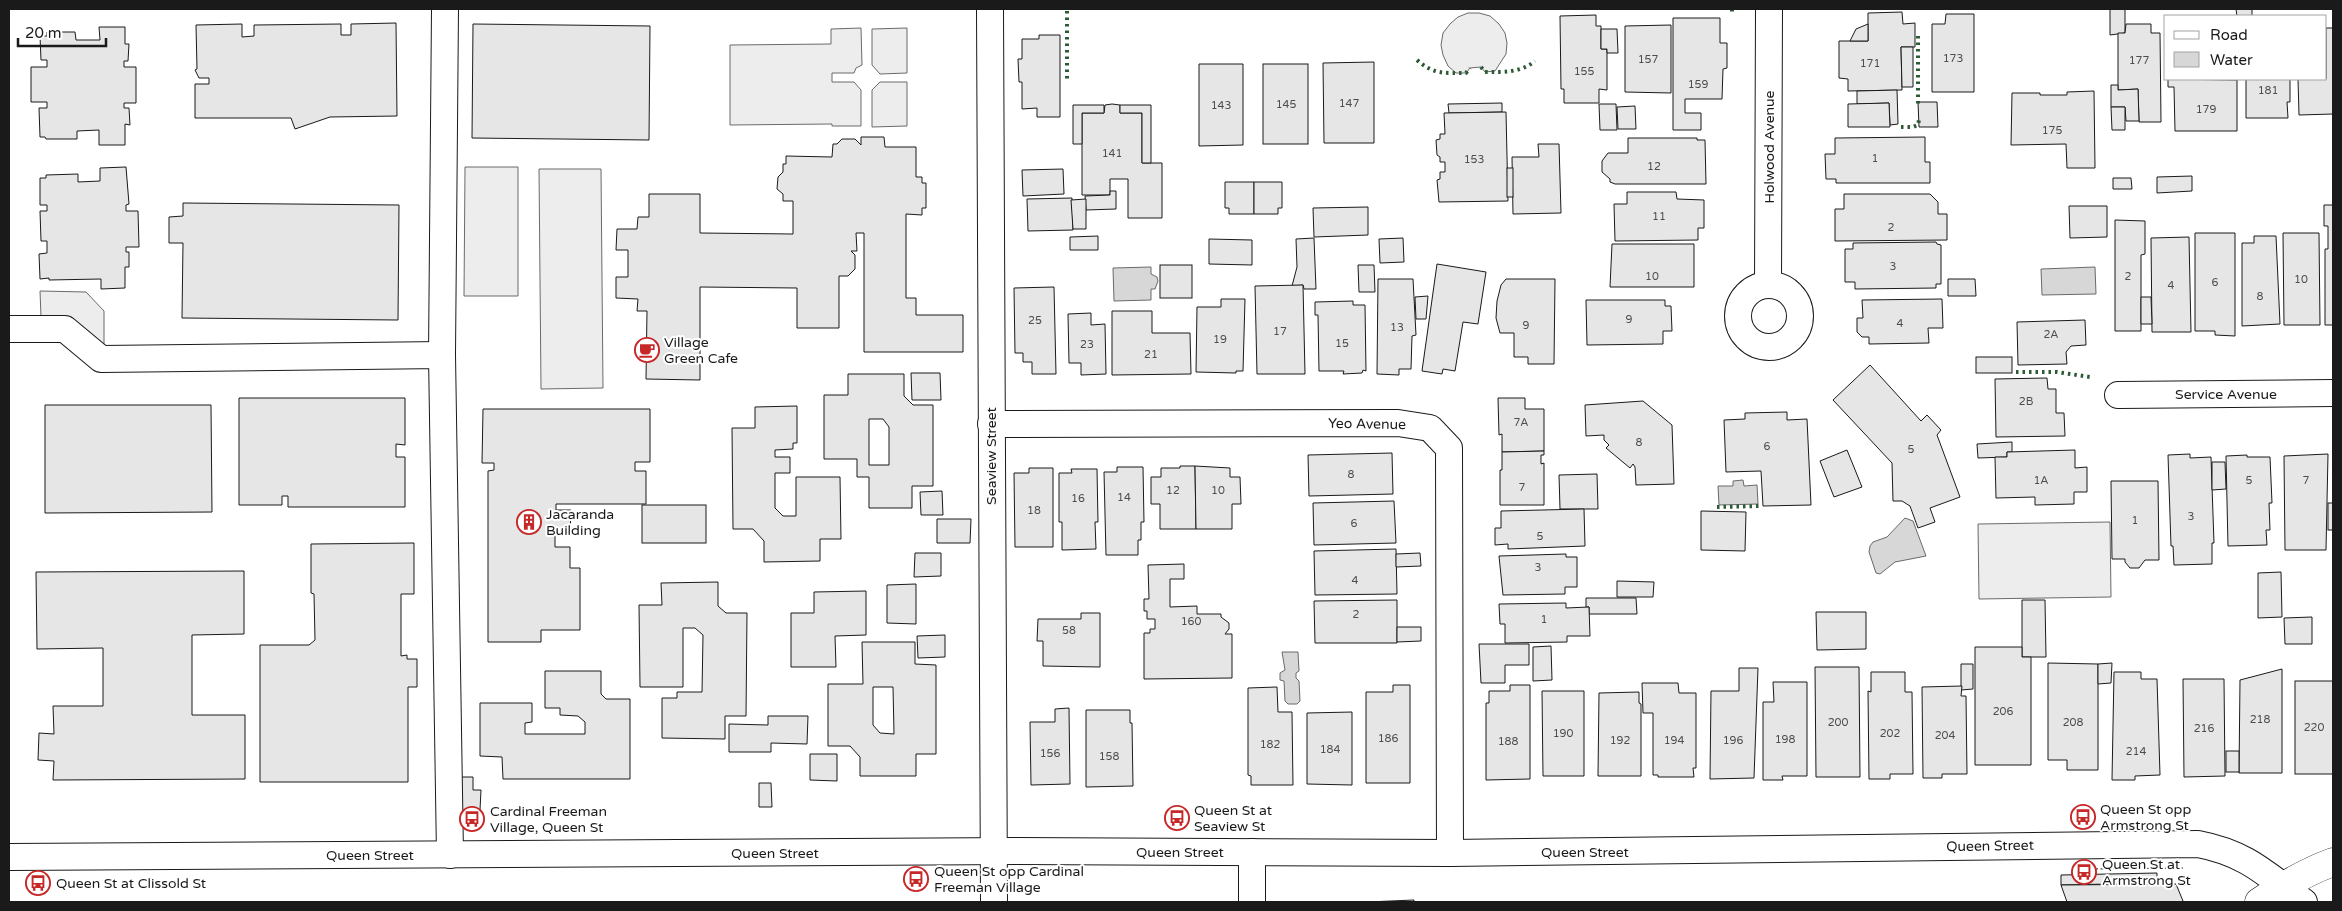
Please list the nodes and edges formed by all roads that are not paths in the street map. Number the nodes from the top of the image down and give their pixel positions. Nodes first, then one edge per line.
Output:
1 (445, 9) edge
2 (990, 9) edge
3 (1769, 9) edge
4 (1768, 285) dead end
5 (9, 329) edge
6 (442, 355) junction
7 (2333, 393) edge
8 (2118, 395) dead end
9 (991, 424) junction
10 (993, 851) junction
11 (1252, 852) junction
12 (1450, 853) junction
13 (450, 854) junction
14 (9, 857) edge
15 (2333, 862) edge
16 (2293, 894) edge
17 (994, 902) edge
18 (1252, 902) edge
19 (2259, 902) edge

1 - 6 street
2 - 9 street, Seaview Street
3 - 4 street, Holwood Avenue
5 - 6 street
6 - 13 street
7 - 8 street, Service Avenue
9 - 10 street, Seaview Street
9 - 12 street, Yeo Avenue
10 - 11 street, Queen Street
10 - 13 street, Queen Street
10 - 17 street, Seaview Street
11 - 12 street, Queen Street
11 - 18 street
12 - 16 street, Queen Street
13 - 14 street, Queen Street
15 - 16 street
16 - 19 street

